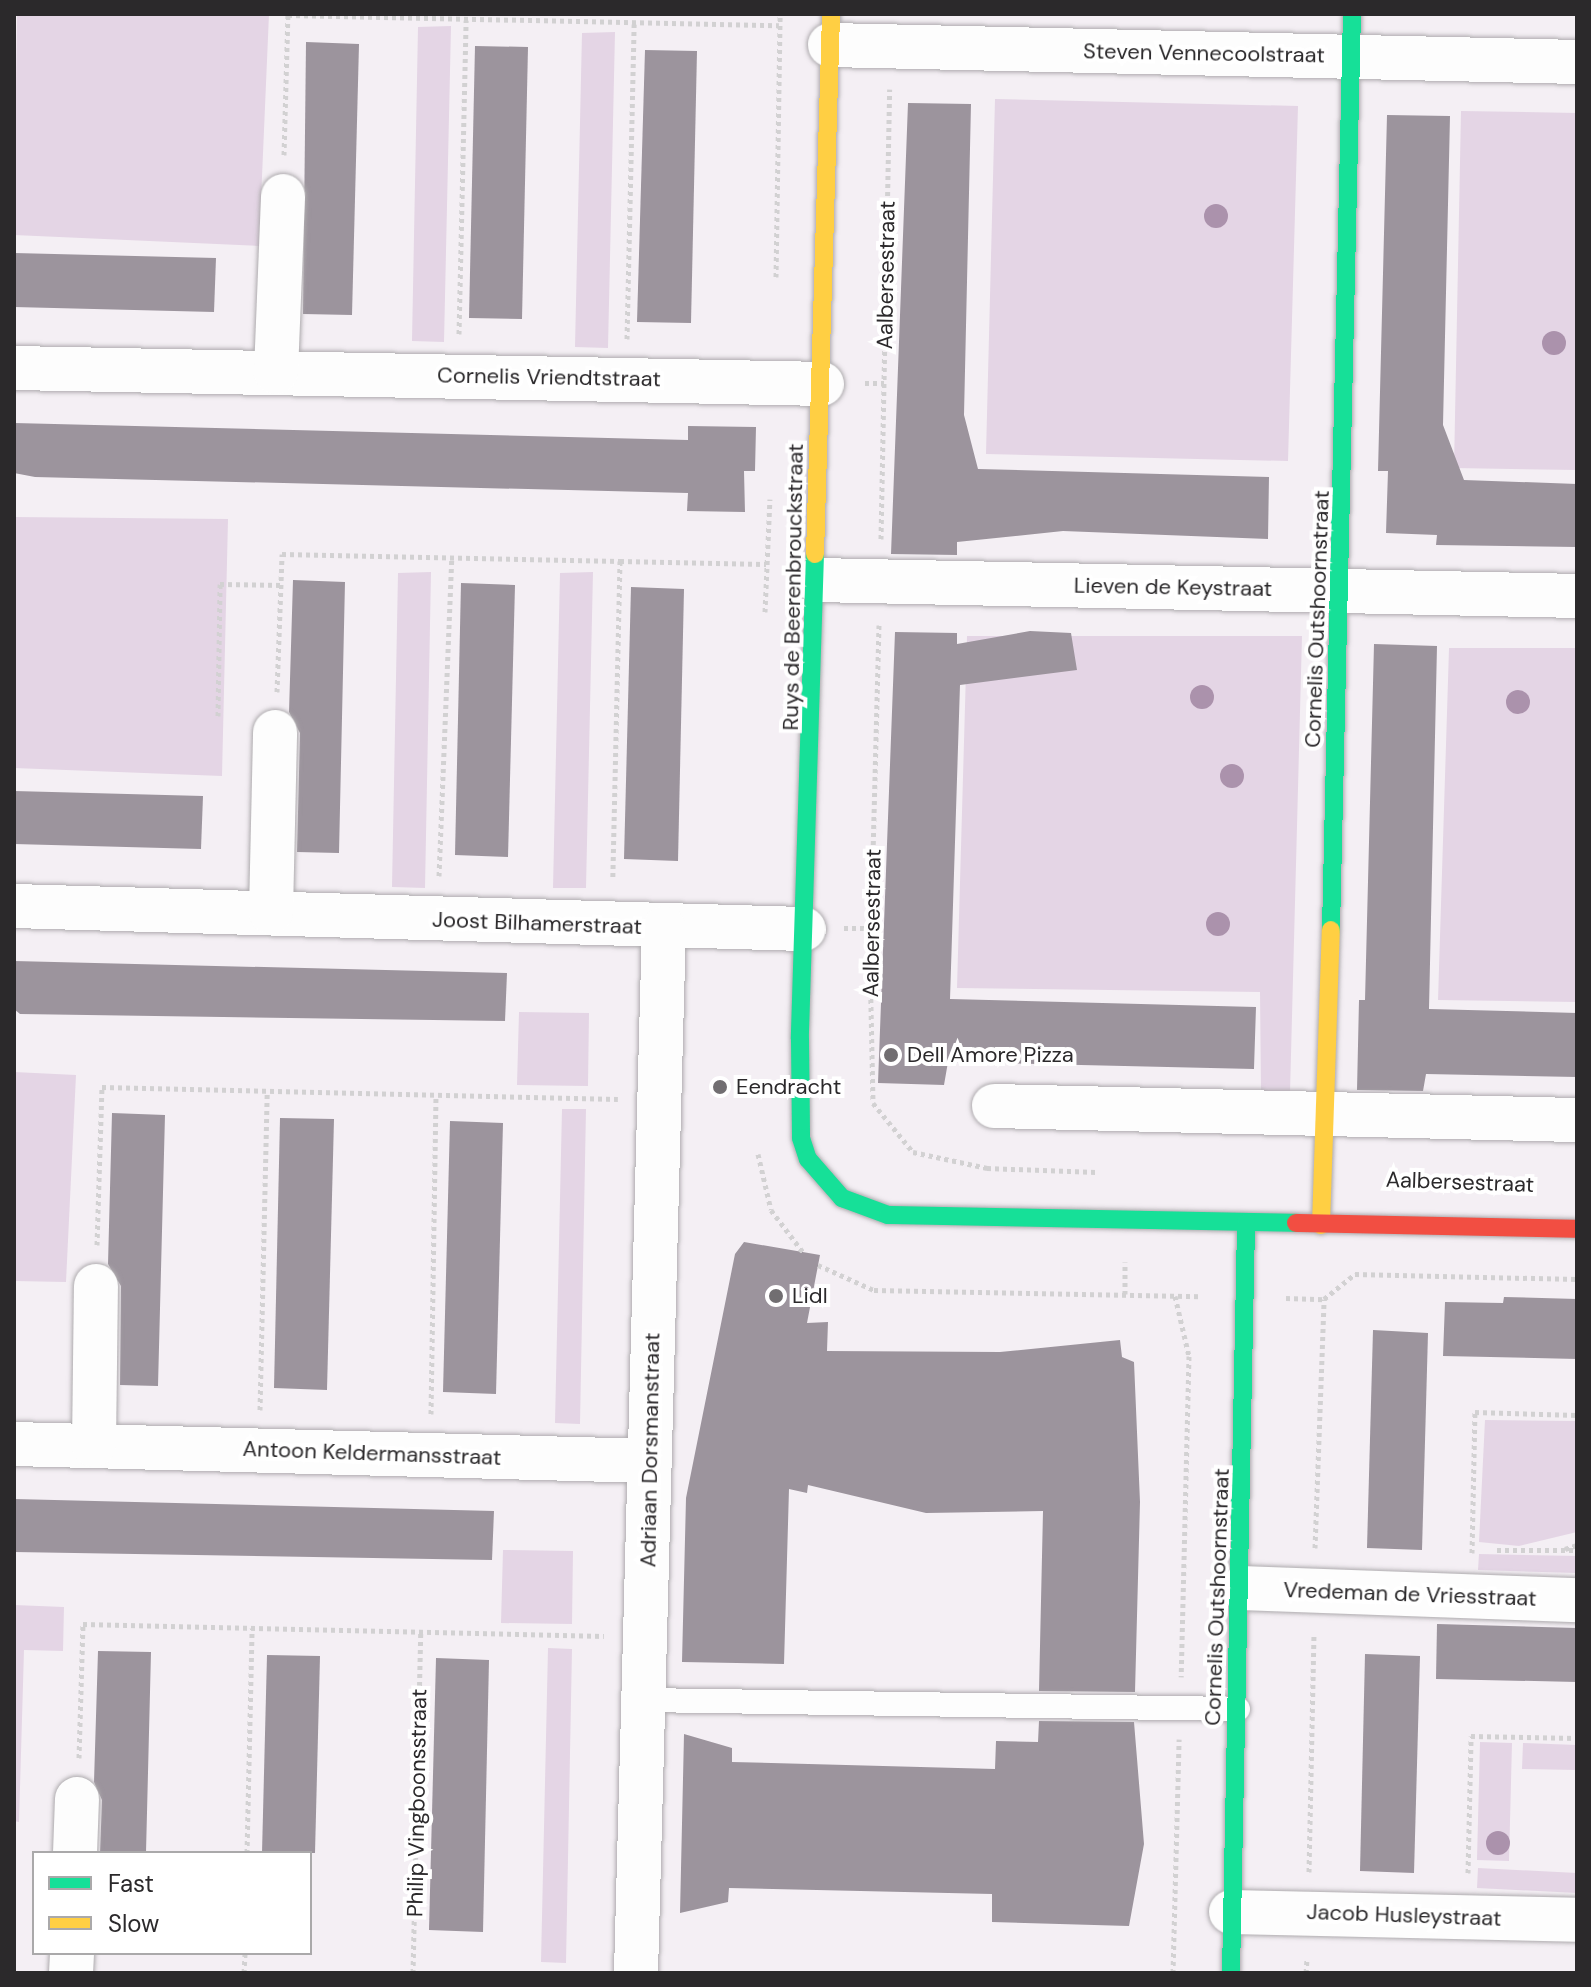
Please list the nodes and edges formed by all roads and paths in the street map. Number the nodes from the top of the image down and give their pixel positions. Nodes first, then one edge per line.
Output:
1 (466, 20) junction
2 (634, 24) junction
3 (779, 25) dead end
4 (830, 29) edge
5 (1351, 35) edge
6 (891, 46) junction
7 (1577, 62) edge
8 (283, 196) joint
9 (14, 368) edge
10 (276, 372) junction
11 (458, 375) junction
12 (626, 379) junction
13 (822, 384) junction
14 (452, 557) junction
15 (620, 561) junction
16 (766, 564) dead end
17 (816, 580) junction
18 (880, 582) junction
19 (282, 585) junction
20 (1343, 590) junction
21 (1577, 596) edge
22 (218, 716) dead end
23 (275, 732) joint
24 (14, 906) edge
25 (271, 912) junction
26 (437, 919) junction
27 (612, 926) junction
28 (664, 928) junction
29 (804, 929) junction
30 (267, 1091) junction
31 (436, 1095) junction
32 (659, 1100) junction
33 (994, 1106) dead end
34 (1324, 1112) junction
35 (1577, 1120) edge
36 (808, 1159) joint
37 (1112, 1172) dead end
38 (1246, 1223) junction
39 (1321, 1225) junction
40 (1577, 1229) edge
41 (818, 1265) dead end
42 (1577, 1279) edge
43 (96, 1286) joint
44 (1175, 1296) junction
45 (1247, 1297) junction
46 (1577, 1415) edge
47 (14, 1444) edge
48 (94, 1445) junction
49 (259, 1450) junction
50 (431, 1455) junction
51 (649, 1461) junction
52 (1577, 1548) edge
53 (1472, 1549) junction
54 (1242, 1588) junction
55 (1471, 1596) junction
56 (1577, 1600) edge
57 (252, 1628) junction
58 (421, 1632) junction
59 (645, 1637) junction
60 (643, 1700) junction
61 (1180, 1708) junction
62 (1238, 1709) junction
63 (1577, 1738) edge
64 (77, 1799) joint
65 (75, 1851) edge
66 (247, 1851) edge
67 (1231, 1912) junction
68 (1467, 1917) junction
69 (1577, 1920) edge
70 (413, 1973) edge
71 (636, 1973) edge
72 (1173, 1973) edge
73 (1231, 1973) edge

1 - 2 path
1 - 8 path
1 - 11 path
2 - 3 path
2 - 12 path
4 - 6 street, Steven Vennecoolstraat
4 - 13 street, Ruys de Beerenbrouckstraat
5 - 6 street, Steven Vennecoolstraat
5 - 7 street, Steven Vennecoolstraat
5 - 20 street, Cornelis Outshoornstraat
6 - 18 path, Aalbersestraat
8 - 10 street
9 - 10 street, Cornelis Vriendtstraat
10 - 11 street, Cornelis Vriendtstraat
11 - 12 street, Cornelis Vriendtstraat
12 - 13 street, Cornelis Vriendtstraat
13 - 17 street, Ruys de Beerenbrouckstraat
14 - 15 path
14 - 19 path
14 - 26 path
15 - 16 path
15 - 27 path
17 - 18 street, Lieven de Keystraat
17 - 29 street, Ruys de Beerenbrouckstraat
18 - 20 street, Lieven de Keystraat
18 - 37 path, Aalbersestraat
19 - 22 path
19 - 23 path
20 - 21 street, Lieven de Keystraat
20 - 34 street, Cornelis Outshoornstraat
23 - 25 street
24 - 25 street, Joost Bilhamerstraat
25 - 26 street, Joost Bilhamerstraat
26 - 27 street, Joost Bilhamerstraat
27 - 28 street, Joost Bilhamerstraat
28 - 29 street, Joost Bilhamerstraat
28 - 32 street, Adriaan Dorsmanstraat
29 - 36 street, Ruys de Beerenbrouckstraat
30 - 31 path
30 - 43 path
30 - 49 path
31 - 32 path
31 - 50 path
32 - 51 street, Adriaan Dorsmanstraat
33 - 34 street
34 - 35 street
34 - 39 street, Cornelis Outshoornstraat
36 - 38 street, Aalbersestraat
38 - 39 street, Aalbersestraat
38 - 45 street, Cornelis Outshoornstraat
39 - 40 street, Aalbersestraat
41 - 44 path
42 - 45 path
43 - 48 street
44 - 45 path
44 - 61 path
45 - 54 street, Cornelis Outshoornstraat
46 - 53 path
47 - 48 street, Antoon Keldermansstraat
48 - 49 street, Antoon Keldermansstraat
49 - 50 street, Antoon Keldermansstraat
50 - 51 street, Antoon Keldermansstraat
51 - 59 street, Adriaan Dorsmanstraat
52 - 53 path
53 - 55 path
54 - 55 street, Vredeman de Vriesstraat
54 - 62 street, Cornelis Outshoornstraat
55 - 56 street, Vredeman de Vriesstraat
57 - 58 path
57 - 64 path
57 - 66 path
58 - 59 path
58 - 70 path, Philip Vingboonsstraat
59 - 60 street, Adriaan Dorsmanstraat
60 - 61 lane
60 - 71 street, Adriaan Dorsmanstraat
61 - 62 lane
61 - 72 path
62 - 67 street, Cornelis Outshoornstraat
63 - 68 path
64 - 65 street
67 - 68 street, Jacob Husleystraat
67 - 73 street, Cornelis Outshoornstraat
68 - 69 street, Jacob Husleystraat

